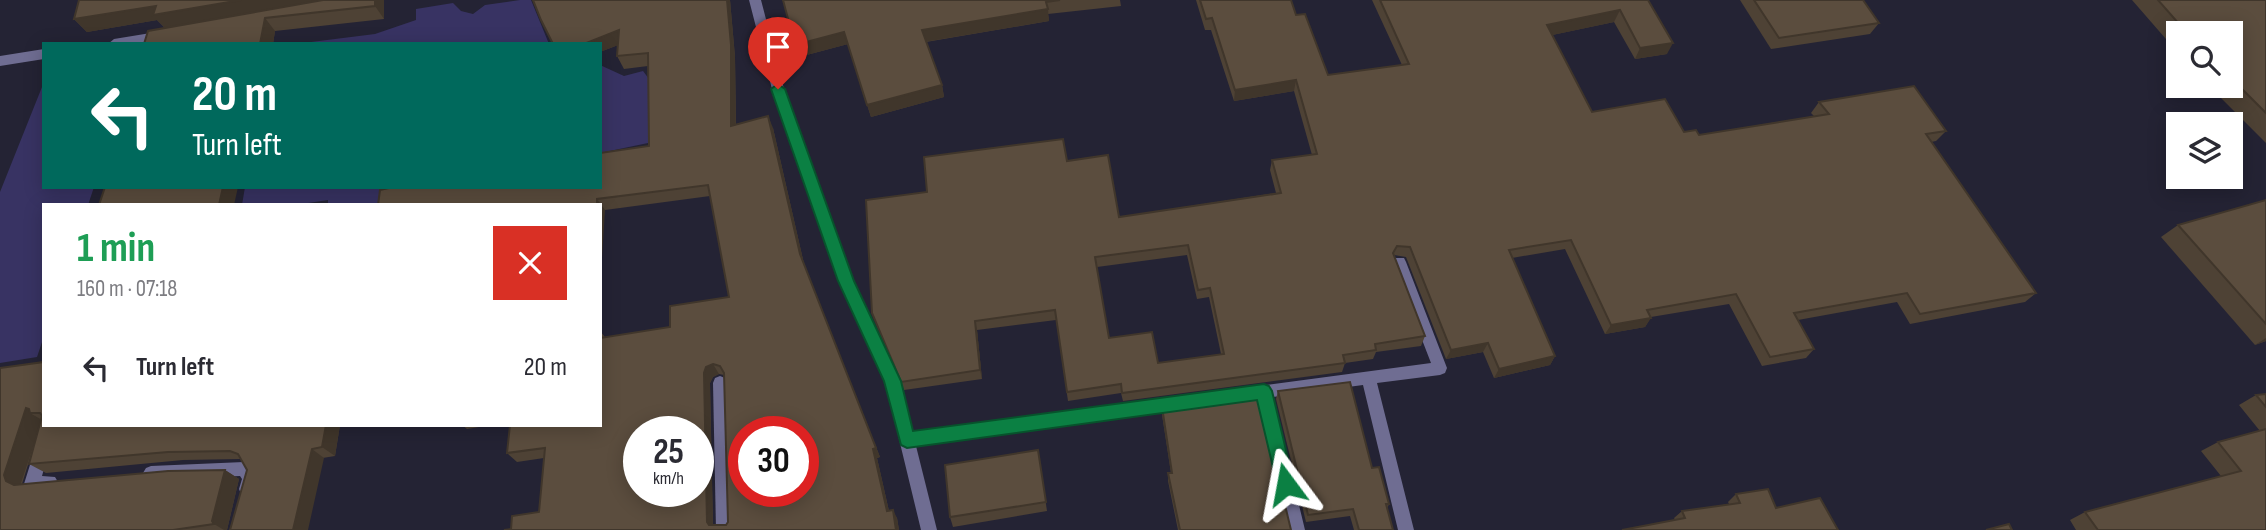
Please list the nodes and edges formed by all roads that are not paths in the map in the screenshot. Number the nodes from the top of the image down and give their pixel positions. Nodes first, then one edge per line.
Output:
1 (755, 0) edge
2 (182, 33) edge
3 (154, 41) edge
4 (42, 54) edge
5 (0, 61) edge
6 (1399, 262) edge
7 (1368, 377) junction
8 (720, 383) edge
9 (1264, 391) junction
10 (47, 427) edge
11 (907, 440) junction
12 (128, 475) edge
13 (59, 481) edge
14 (243, 504) edge
15 (724, 530) edge
16 (929, 530) edge
17 (1297, 530) edge
18 (1406, 530) edge

1 - 11 street
2 - 3 street
4 - 5 street
6 - 7 street
7 - 9 street
7 - 18 street
8 - 15 street
9 - 11 street
9 - 17 street
10 - 13 street
11 - 16 street
12 - 14 street

